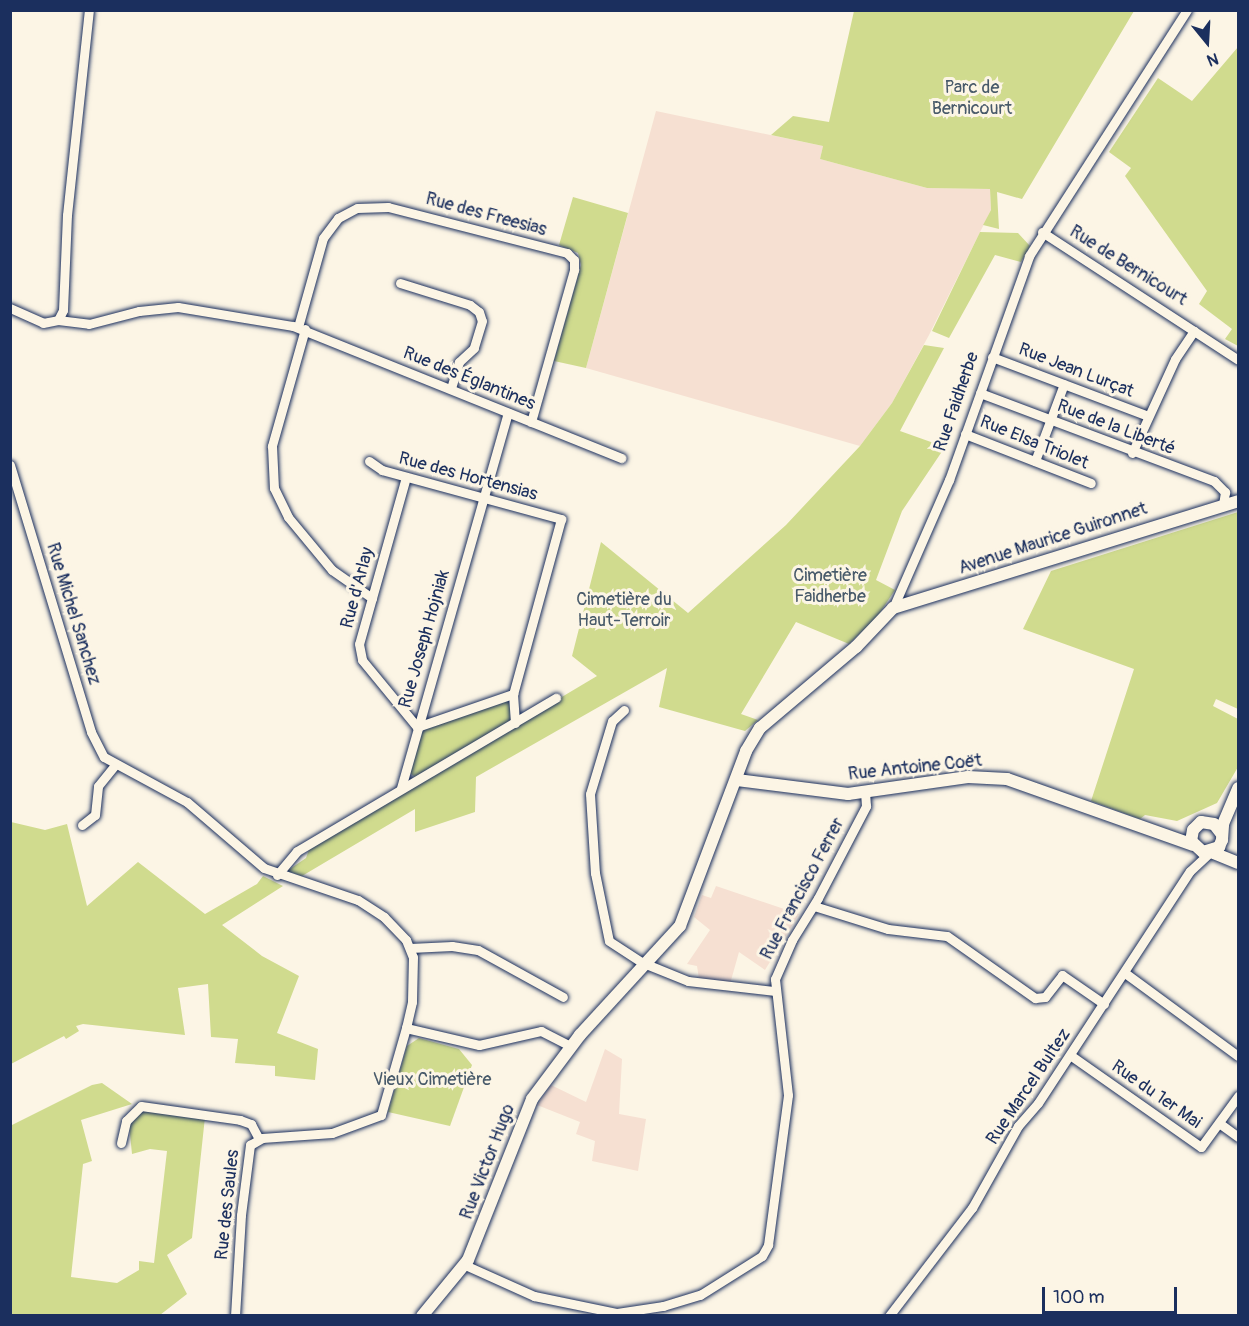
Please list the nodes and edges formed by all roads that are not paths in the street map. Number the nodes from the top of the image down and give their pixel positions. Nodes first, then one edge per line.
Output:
1 (89, 10) edge
2 (1187, 10) edge
3 (1042, 232) junction
4 (400, 283) dead end
5 (10, 308) edge
6 (58, 320) junction
7 (302, 328) junction
8 (1194, 331) junction
9 (992, 357) junction
10 (1239, 360) edge
11 (1064, 384) junction
12 (451, 389) junction
13 (980, 393) junction
14 (508, 413) junction
15 (1148, 416) junction
16 (1050, 420) junction
17 (531, 422) junction
18 (965, 434) junction
19 (1132, 453) junction
20 (622, 458) dead end
21 (369, 461) dead end
22 (1035, 461) junction
23 (10, 465) edge
24 (406, 477) junction
25 (1091, 483) dead end
26 (483, 498) junction
27 (1239, 501) edge
28 (1223, 504) junction
29 (372, 598) junction
30 (893, 608) junction
31 (513, 694) junction
32 (556, 698) dead end
33 (624, 710) dead end
34 (515, 723) junction
35 (417, 726) junction
36 (115, 765) junction
37 (737, 780) junction
38 (401, 788) junction
39 (866, 792) junction
40 (1237, 792) edge
41 (1207, 822) junction
42 (82, 825) dead end
43 (1222, 835) junction
44 (1194, 846) junction
45 (1210, 852) junction
46 (1239, 862) edge
47 (1190, 871) junction
48 (278, 875) junction
49 (814, 906) junction
50 (410, 948) junction
51 (646, 964) junction
52 (1125, 973) junction
53 (775, 991) junction
54 (563, 998) dead end
55 (1104, 1004) junction
56 (406, 1028) junction
57 (571, 1046) junction
58 (1070, 1055) junction
59 (1239, 1056) edge
60 (1239, 1096) edge
61 (1219, 1123) junction
62 (1239, 1137) edge
63 (259, 1138) junction
64 (121, 1143) dead end
65 (465, 1265) junction
66 (234, 1315) edge
67 (240, 1316) edge
68 (422, 1316) edge
69 (889, 1316) edge

1 - 6 street
2 - 3 street, Rue Faidherbe
3 - 8 street, Rue de Bernicourt
3 - 9 street, Rue Faidherbe
4 - 12 street
5 - 6 street, Rue des Églantines
6 - 7 street, Rue des Églantines
7 - 12 street, Rue des Églantines
7 - 17 street, Rue des Freesias
7 - 29 street, Rue des Freesias
8 - 10 street, Rue de Bernicourt
8 - 15 street
9 - 11 street, Rue Jean Lurçat
9 - 13 street, Rue Faidherbe
11 - 15 street, Rue Jean Lurçat
11 - 16 street
12 - 14 street, Rue des Églantines
13 - 16 street, Rue de la Liberté
13 - 18 street, Rue Faidherbe
14 - 17 street, Rue des Églantines
14 - 26 street, Rue Joseph Hojniak
15 - 19 street
16 - 19 street, Rue de la Liberté
16 - 22 street
17 - 20 street, Rue des Églantines
18 - 22 street, Rue Elsa Triolet
18 - 30 street, Rue Faidherbe
19 - 28 street, Rue de la Liberté
21 - 24 street, Rue des Hortensias
22 - 25 street, Rue Elsa Triolet
23 - 36 street, Rue Michel Sanchez
24 - 26 street, Rue des Hortensias
24 - 29 street, Rue d'Arlay
26 - 31 street, Rue des Hortensias
26 - 35 street, Rue Joseph Hojniak
27 - 28 street, Avenue Maurice Guironnet
28 - 30 street, Avenue Maurice Guironnet
29 - 35 street, Rue d'Arlay
30 - 37 street, Rue Faidherbe
31 - 34 street
31 - 35 street
32 - 34 street
33 - 51 street
34 - 38 street
35 - 38 street, Rue Joseph Hojniak
36 - 42 street
36 - 48 street, Rue Michel Sanchez
37 - 39 street, Rue Antoine Coët
37 - 51 street, Rue Faidherbe
38 - 48 street
39 - 44 street, Rue Antoine Coët
39 - 49 street, Rue Francisco Ferrer
40 - 41 street
40 - 43 street
41 - 43 street
41 - 44 street
43 - 45 street
43 - 46 street
44 - 45 street, Rue Antoine Coët
44 - 47 street, Rue Marcel Bultez
45 - 46 street, Rue Antoine Coët
45 - 47 street, Rue Marcel Bultez
47 - 52 street, Rue Marcel Bultez
48 - 50 street, Rue Michel Sanchez
49 - 53 street, Rue Francisco Ferrer
49 - 55 street
50 - 54 street
50 - 56 street
51 - 53 street
51 - 57 street, Rue Victor Hugo
52 - 55 street, Rue Marcel Bultez
52 - 59 street
53 - 65 street, Rue Francisco Ferrer
55 - 58 street, Rue Marcel Bultez
56 - 57 street
56 - 63 street, Rue des Saules
57 - 65 street, Rue Victor Hugo
58 - 61 street, Rue du 1er Mai
58 - 69 street, Rue Marcel Bultez
60 - 61 street, Rue du 1er Mai
61 - 62 street
63 - 64 street
63 - 66 street, Rue des Saules
65 - 68 street, Rue Victor Hugo
66 - 67 street

